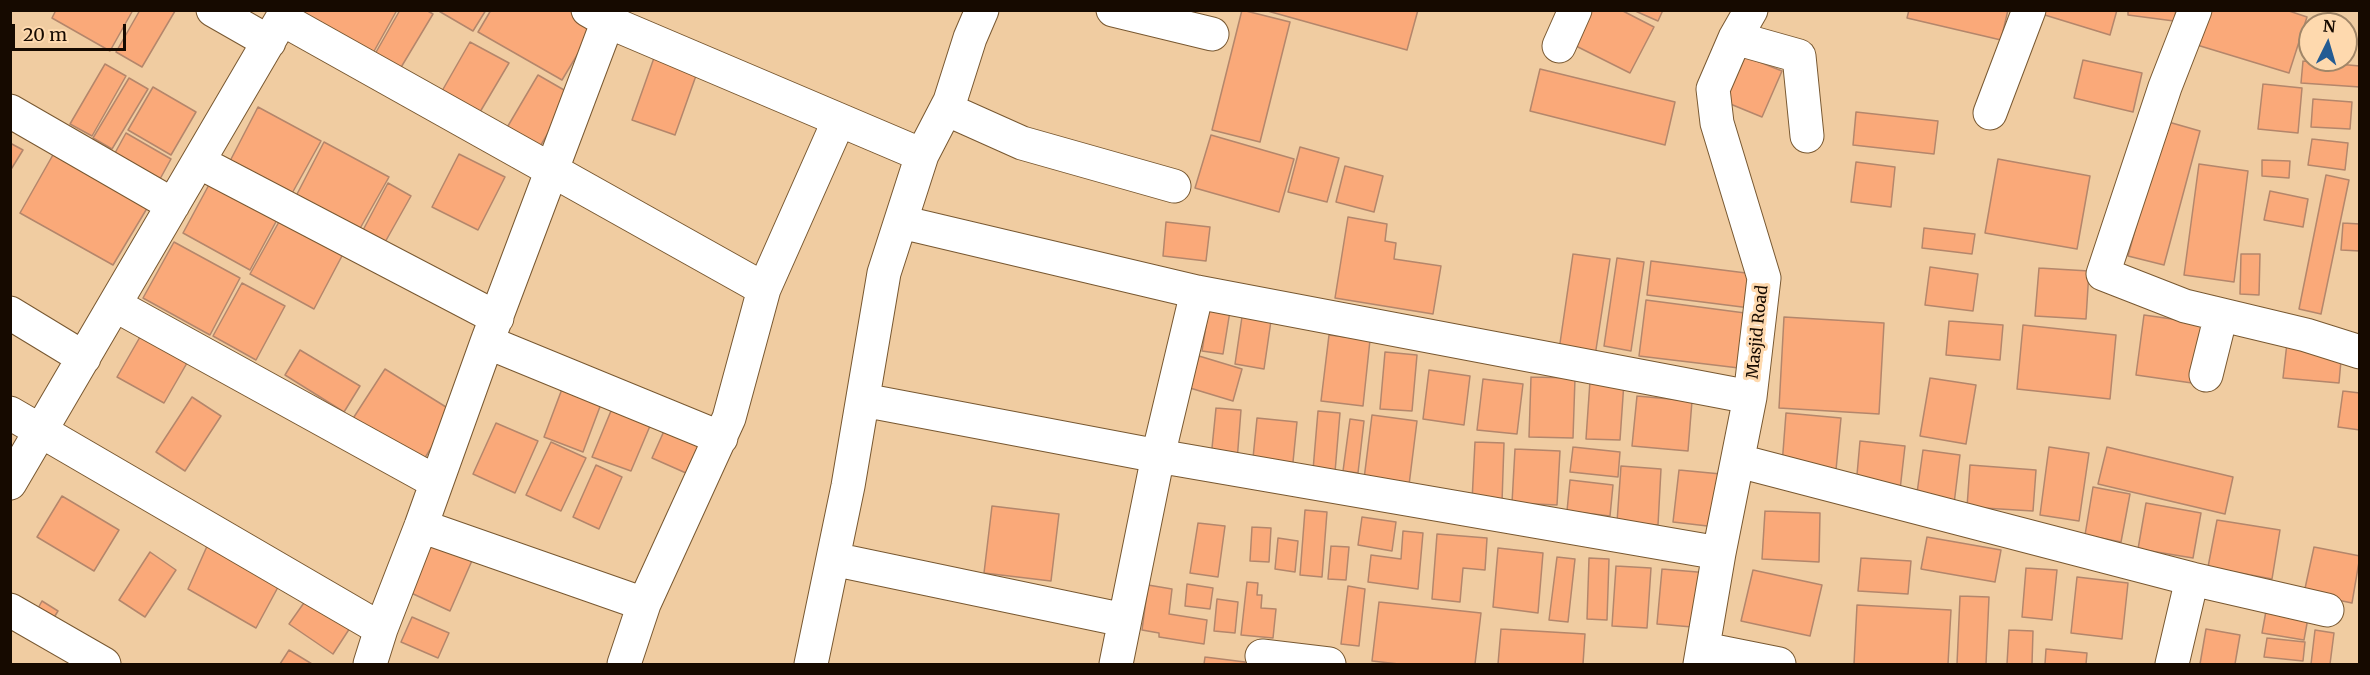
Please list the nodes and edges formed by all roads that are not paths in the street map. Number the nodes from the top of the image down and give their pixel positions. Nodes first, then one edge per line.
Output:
1 (213, 10) edge
2 (982, 10) edge
3 (1113, 10) edge
4 (1575, 10) edge
5 (2029, 10) edge
6 (2195, 10) edge
7 (603, 14) edge
8 (280, 24) edge
9 (1743, 24) edge
10 (1212, 34) dead end
11 (1559, 46) dead end
12 (946, 109) junction
13 (10, 111) edge
14 (1990, 113) dead end
15 (839, 120) junction
16 (1807, 136) dead end
17 (922, 155) junction
18 (199, 162) junction
19 (552, 169) junction
20 (1174, 186) dead end
21 (173, 205) junction
22 (901, 222) junction
23 (764, 289) junction
24 (1197, 292) junction
25 (115, 305) junction
26 (10, 313) edge
27 (2222, 315) junction
28 (492, 330) junction
29 (2360, 352) edge
30 (84, 358) junction
31 (2206, 375) dead end
32 (1750, 397) junction
33 (863, 400) junction
34 (10, 413) edge
35 (41, 431) junction
36 (721, 438) junction
37 (1158, 456) junction
38 (1738, 461) junction
39 (436, 482) junction
40 (10, 483) edge
41 (422, 526) junction
42 (1719, 553) junction
43 (833, 559) junction
44 (2192, 579) junction
45 (644, 604) junction
46 (10, 610) edge
47 (2327, 610) dead end
48 (1124, 620) junction
49 (381, 629) junction
50 (1262, 656) dead end
51 (1702, 657) edge
52 (104, 664) edge
53 (370, 664) edge
54 (624, 664) edge
55 (810, 664) edge
56 (1116, 664) edge
57 (1329, 664) edge
58 (1779, 664) edge
59 (2172, 664) edge

1 - 8 street
2 - 12 street
3 - 10 street
4 - 11 street
5 - 14 street
6 - 27 street
7 - 15 street
7 - 19 street
8 - 18 street
8 - 19 street
9 - 16 street
9 - 32 street, Masjid Road
12 - 17 street
12 - 20 street
13 - 21 street
15 - 17 street
15 - 23 street
17 - 22 street
18 - 21 street
18 - 28 street
19 - 23 street
19 - 28 street
21 - 25 street
22 - 24 street
22 - 33 street
23 - 36 street
24 - 32 street
24 - 37 street
25 - 30 street
25 - 39 street
26 - 30 street
27 - 29 street
27 - 31 street
28 - 36 street
28 - 39 street
30 - 35 street
32 - 38 street, Masjid Road
33 - 37 street
33 - 43 street
34 - 35 street
35 - 40 street
35 - 49 street
36 - 45 street
37 - 42 street
37 - 48 street
38 - 42 street, Masjid Road
38 - 44 street
39 - 41 street
41 - 45 street
41 - 49 street
42 - 51 street, Masjid Road
43 - 48 street
43 - 55 street
44 - 47 street
44 - 59 street
45 - 54 street
46 - 52 street
48 - 56 street
49 - 53 street
50 - 57 street
51 - 58 street

